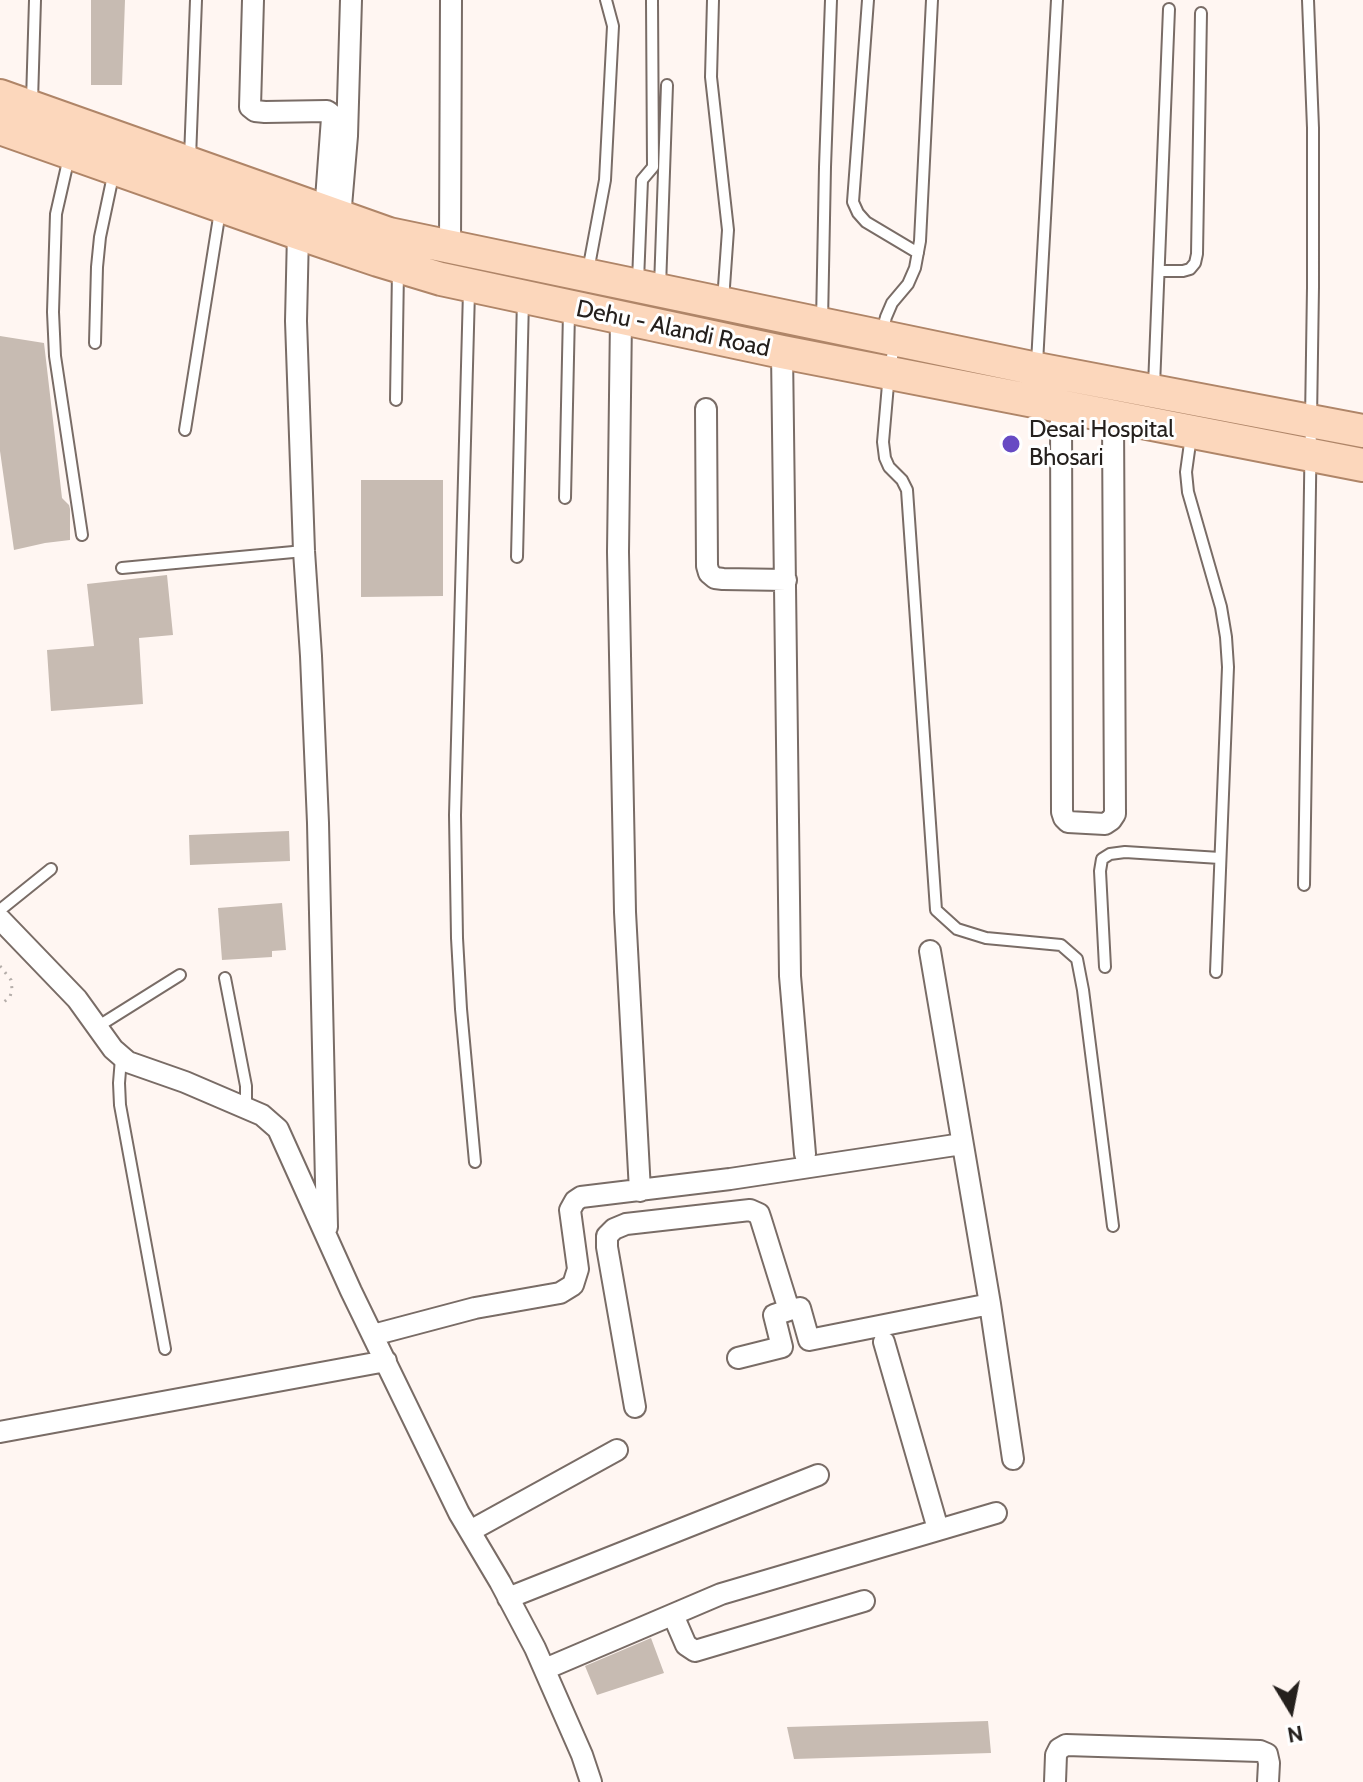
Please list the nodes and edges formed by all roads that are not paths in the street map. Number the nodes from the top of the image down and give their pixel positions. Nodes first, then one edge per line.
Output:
1 (35, 0) edge
2 (196, 0) edge
3 (253, 0) edge
4 (351, 0) edge
5 (451, 0) edge
6 (606, 0) edge
7 (652, 0) edge
8 (713, 0) edge
9 (831, 0) edge
10 (868, 0) edge
11 (932, 0) edge
12 (1057, 0) edge
13 (1308, 0) edge
14 (1169, 9) dead end
15 (1201, 13) dead end
16 (667, 85) dead end
17 (0, 96) edge
18 (32, 107) junction
19 (0, 128) edge
20 (70, 152) junction
21 (190, 164) junction
22 (114, 168) junction
23 (221, 206) junction
24 (317, 217) junction
25 (450, 246) junction
26 (918, 253) junction
27 (398, 266) junction
28 (1159, 271) junction
29 (587, 276) junction
30 (469, 285) junction
31 (649, 289) junction
32 (523, 296) junction
33 (723, 304) junction
34 (569, 307) junction
35 (621, 318) junction
36 (822, 325) junction
37 (888, 339) junction
38 (95, 343) dead end
39 (782, 352) junction
40 (1037, 369) junction
41 (889, 373) junction
42 (1153, 392) junction
43 (396, 400) dead end
44 (1061, 406) junction
45 (706, 409) dead end
46 (1113, 416) junction
47 (1312, 420) junction
48 (185, 430) dead end
49 (1192, 431) junction
50 (1363, 431) edge
51 (1310, 454) junction
52 (1363, 465) edge
53 (565, 498) dead end
54 (82, 535) dead end
55 (304, 551) junction
56 (517, 557) dead end
57 (122, 568) dead end
58 (786, 580) junction
59 (1220, 858) junction
60 (51, 869) dead end
61 (1304, 885) dead end
62 (0, 910) edge
63 (0, 919) edge
64 (930, 951) dead end
65 (1105, 967) dead end
66 (1216, 972) dead end
67 (180, 975) dead end
68 (225, 978) dead end
69 (97, 1027) junction
70 (121, 1056) junction
71 (246, 1108) junction
72 (962, 1144) junction
73 (805, 1154) dead end
74 (475, 1162) dead end
75 (640, 1191) junction
76 (1113, 1226) dead end
77 (327, 1239) junction
78 (990, 1304) junction
79 (789, 1310) junction
80 (373, 1335) junction
81 (884, 1342) dead end
82 (165, 1349) dead end
83 (738, 1358) dead end
84 (386, 1361) junction
85 (635, 1407) dead end
86 (0, 1432) edge
87 (617, 1450) dead end
88 (1013, 1459) dead end
89 (818, 1475) dead end
90 (996, 1513) dead end
91 (938, 1529) junction
92 (470, 1531) junction
93 (508, 1598) junction
94 (864, 1601) dead end
95 (673, 1615) junction
96 (545, 1669) junction
97 (591, 1782) edge
98 (1055, 1782) edge
99 (1268, 1782) edge

1 - 18 lane
2 - 21 lane
3 - 24 street
4 - 24 street
5 - 25 street
6 - 29 lane
7 - 31 lane
8 - 33 lane
9 - 36 lane
10 - 26 lane
11 - 26 lane
12 - 40 lane
13 - 47 lane
14 - 28 lane
15 - 28 lane
16 - 31 lane
17 - 18 main road, Dehu - Alandi Road
18 - 21 main road, Dehu - Alandi Road
19 - 20 main road, Dehu - Alandi Road
20 - 22 main road, Dehu - Alandi Road
20 - 54 lane
21 - 24 main road, Dehu - Alandi Road
22 - 23 main road, Dehu - Alandi Road
22 - 38 lane
23 - 24 main road, Dehu - Alandi Road
23 - 48 lane
24 - 25 main road, Dehu - Alandi Road
24 - 27 main road, Dehu - Alandi Road
24 - 55 street
25 - 29 main road, Dehu - Alandi Road
26 - 37 lane
27 - 30 main road, Dehu - Alandi Road
27 - 43 lane
28 - 42 lane
29 - 31 main road, Dehu - Alandi Road
30 - 32 main road, Dehu - Alandi Road
30 - 74 lane
31 - 33 main road, Dehu - Alandi Road
32 - 34 main road, Dehu - Alandi Road
32 - 56 lane
33 - 36 main road, Dehu - Alandi Road
34 - 35 main road, Dehu - Alandi Road
34 - 53 lane
35 - 39 main road, Dehu - Alandi Road
35 - 75 street
36 - 37 main road, Dehu - Alandi Road
37 - 40 main road, Dehu - Alandi Road
37 - 41 lane
39 - 41 main road, Dehu - Alandi Road
39 - 58 street
40 - 42 main road, Dehu - Alandi Road
41 - 44 main road, Dehu - Alandi Road
41 - 76 lane
42 - 47 main road, Dehu - Alandi Road
44 - 46 main road, Dehu - Alandi Road
44 - 46 street
45 - 58 street
46 - 49 main road, Dehu - Alandi Road
47 - 50 main road, Dehu - Alandi Road
47 - 51 lane
49 - 51 main road, Dehu - Alandi Road
49 - 59 lane
51 - 52 main road, Dehu - Alandi Road
51 - 61 lane
55 - 57 lane
55 - 77 street
58 - 73 street
59 - 65 lane
59 - 66 lane
60 - 62 lane
63 - 69 street
64 - 72 street
67 - 69 lane
68 - 71 lane
69 - 70 street
70 - 71 street
70 - 82 lane
71 - 77 street
72 - 75 street
72 - 78 street
75 - 80 street
77 - 80 street
78 - 79 street
78 - 88 street
79 - 83 street
79 - 85 street
80 - 84 street
81 - 91 street
84 - 86 street
84 - 92 street
87 - 92 street
89 - 93 street
90 - 91 street
91 - 95 street
92 - 93 street
93 - 96 street
94 - 95 street
95 - 96 street
96 - 97 street
98 - 99 street

